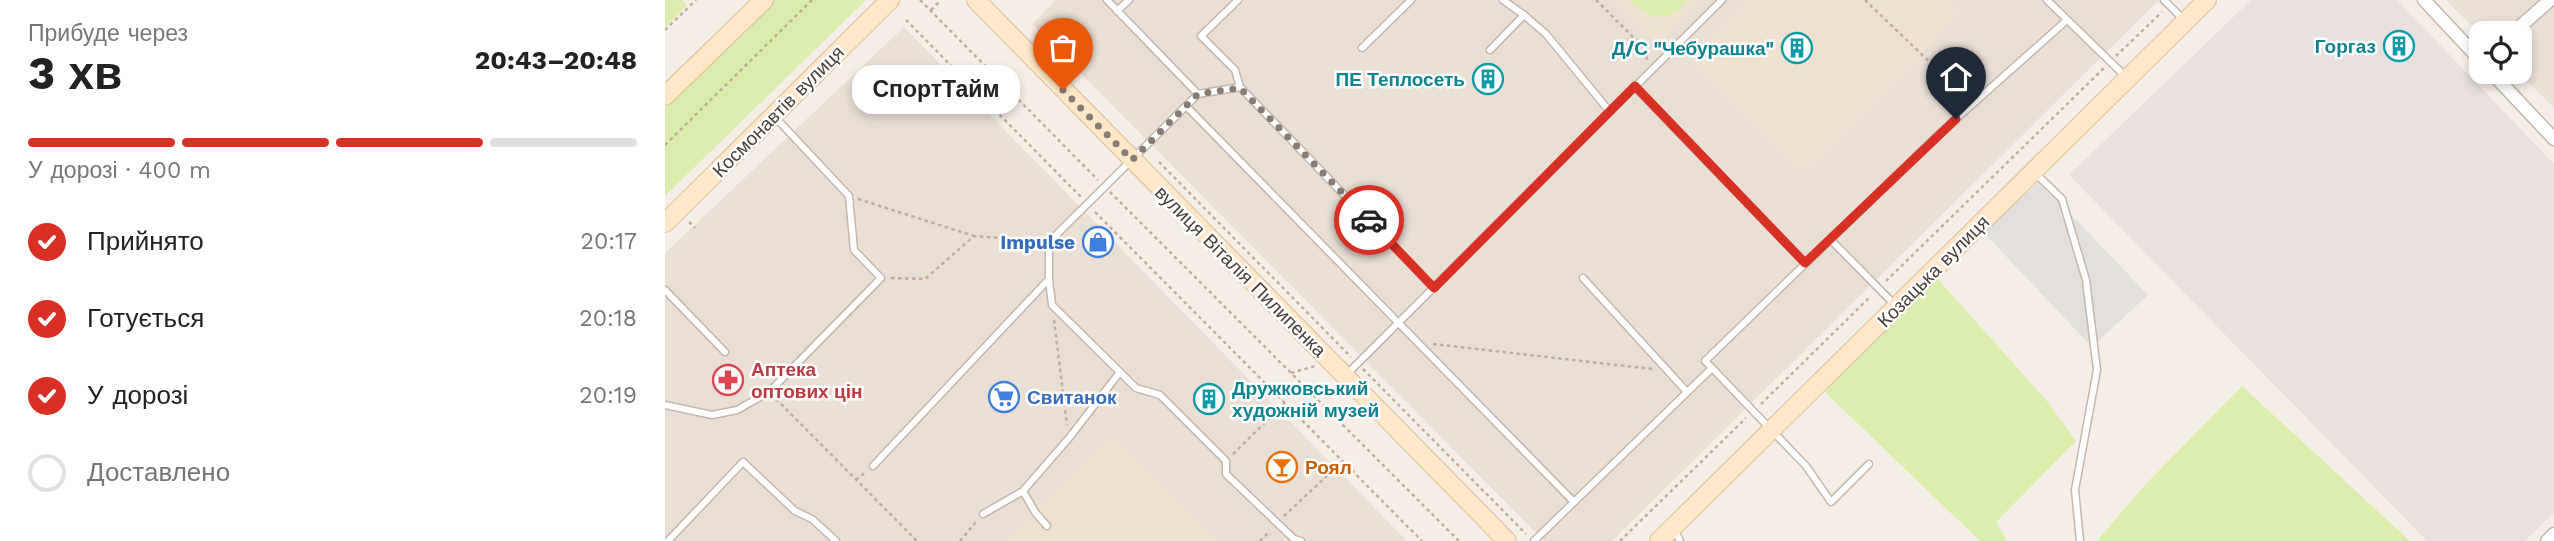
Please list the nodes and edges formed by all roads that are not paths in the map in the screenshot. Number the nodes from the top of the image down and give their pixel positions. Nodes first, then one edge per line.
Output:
1 (764, 0) edge
2 (890, 0) edge
3 (976, 0) edge
4 (1107, 0) edge
5 (1129, 0) edge
6 (1238, 0) edge
7 (1398, 0) edge
8 (1411, 0) edge
9 (1503, 0) edge
10 (1722, 0) edge
11 (2047, 0) edge
12 (2207, 0) edge
13 (2424, 0) edge
14 (2550, 0) edge
15 (2167, 2) edge
16 (1404, 6) junction
17 (1117, 11) junction
18 (1524, 15) junction
19 (2067, 20) junction
20 (2526, 21) edge
21 (2185, 22) junction
22 (1362, 48) dead end
23 (2469, 48) edge
24 (1490, 50) dead end
25 (2127, 79) junction
26 (2502, 84) edge
27 (1635, 86) junction
28 (1240, 88) junction
29 (1198, 94) junction
30 (665, 96) edge
31 (1186, 106) junction
32 (1610, 112) junction
33 (774, 115) junction
34 (2554, 139) edge
35 (1138, 154) junction
36 (2033, 172) junction
37 (665, 223) edge
38 (1830, 239) junction
39 (1805, 263) junction
40 (1583, 278) dead end
41 (1048, 279) junction
42 (1434, 288) junction
43 (665, 290) edge
44 (1897, 307) junction
45 (1398, 324) junction
46 (725, 352) dead end
47 (1711, 368) junction
48 (1352, 370) junction
49 (1120, 372) junction
50 (1687, 392) junction
51 (665, 405) edge
52 (1773, 430) junction
53 (1869, 464) dead end
54 (873, 466) dead end
55 (1023, 491) junction
56 (1574, 502) junction
57 (983, 514) road end
58 (1047, 526) dead end
59 (1676, 534) edge
60 (2554, 534) edge
61 (668, 541) edge
62 (836, 541) edge
63 (1301, 541) edge
64 (1507, 541) edge
65 (1534, 541) edge
66 (1659, 541) edge
67 (2080, 541) edge
68 (2547, 541) edge

1 - 30 street
2 - 33 street, Космонавтів вулиця
3 - 35 street, вулиця Віталія Пилипенка
4 - 17 lane
5 - 17 lane
6 - 28 lane
7 - 16 lane
8 - 16 lane
9 - 18 lane
10 - 27 lane
11 - 19 lane
12 - 21 street, Козацька вулиця
13 - 23 street
14 - 20 street
15 - 21 lane
16 - 22 lane
17 - 29 lane
18 - 24 lane
18 - 32 lane
19 - 25 lane
19 - 38 lane
21 - 25 street, Козацька вулиця
25 - 36 street, Козацька вулиця
26 - 34 street
27 - 32 lane
27 - 39 lane
28 - 29 lane
28 - 42 lane
29 - 31 lane
31 - 35 lane
31 - 45 lane
32 - 42 lane
33 - 37 street, Космонавтів вулиця
33 - 51 lane
35 - 41 lane
35 - 48 street, вулиця Віталія Пилипенка
36 - 44 street, Козацька вулиця
36 - 67 lane
38 - 39 lane
38 - 44 lane
39 - 47 lane
40 - 50 lane
41 - 49 lane
41 - 54 lane
42 - 45 lane
43 - 46 lane
44 - 52 street, Козацька вулиця
45 - 48 lane
45 - 56 lane
47 - 50 lane
47 - 52 lane
48 - 64 street, вулиця Віталія Пилипенка
49 - 55 lane
49 - 63 lane
50 - 56 lane
52 - 53 lane
52 - 59 street, Козацька вулиця
55 - 57 lane
55 - 58 lane
56 - 65 lane
59 - 66 street, Козацька вулиця
60 - 68 street
61 - 62 lane

